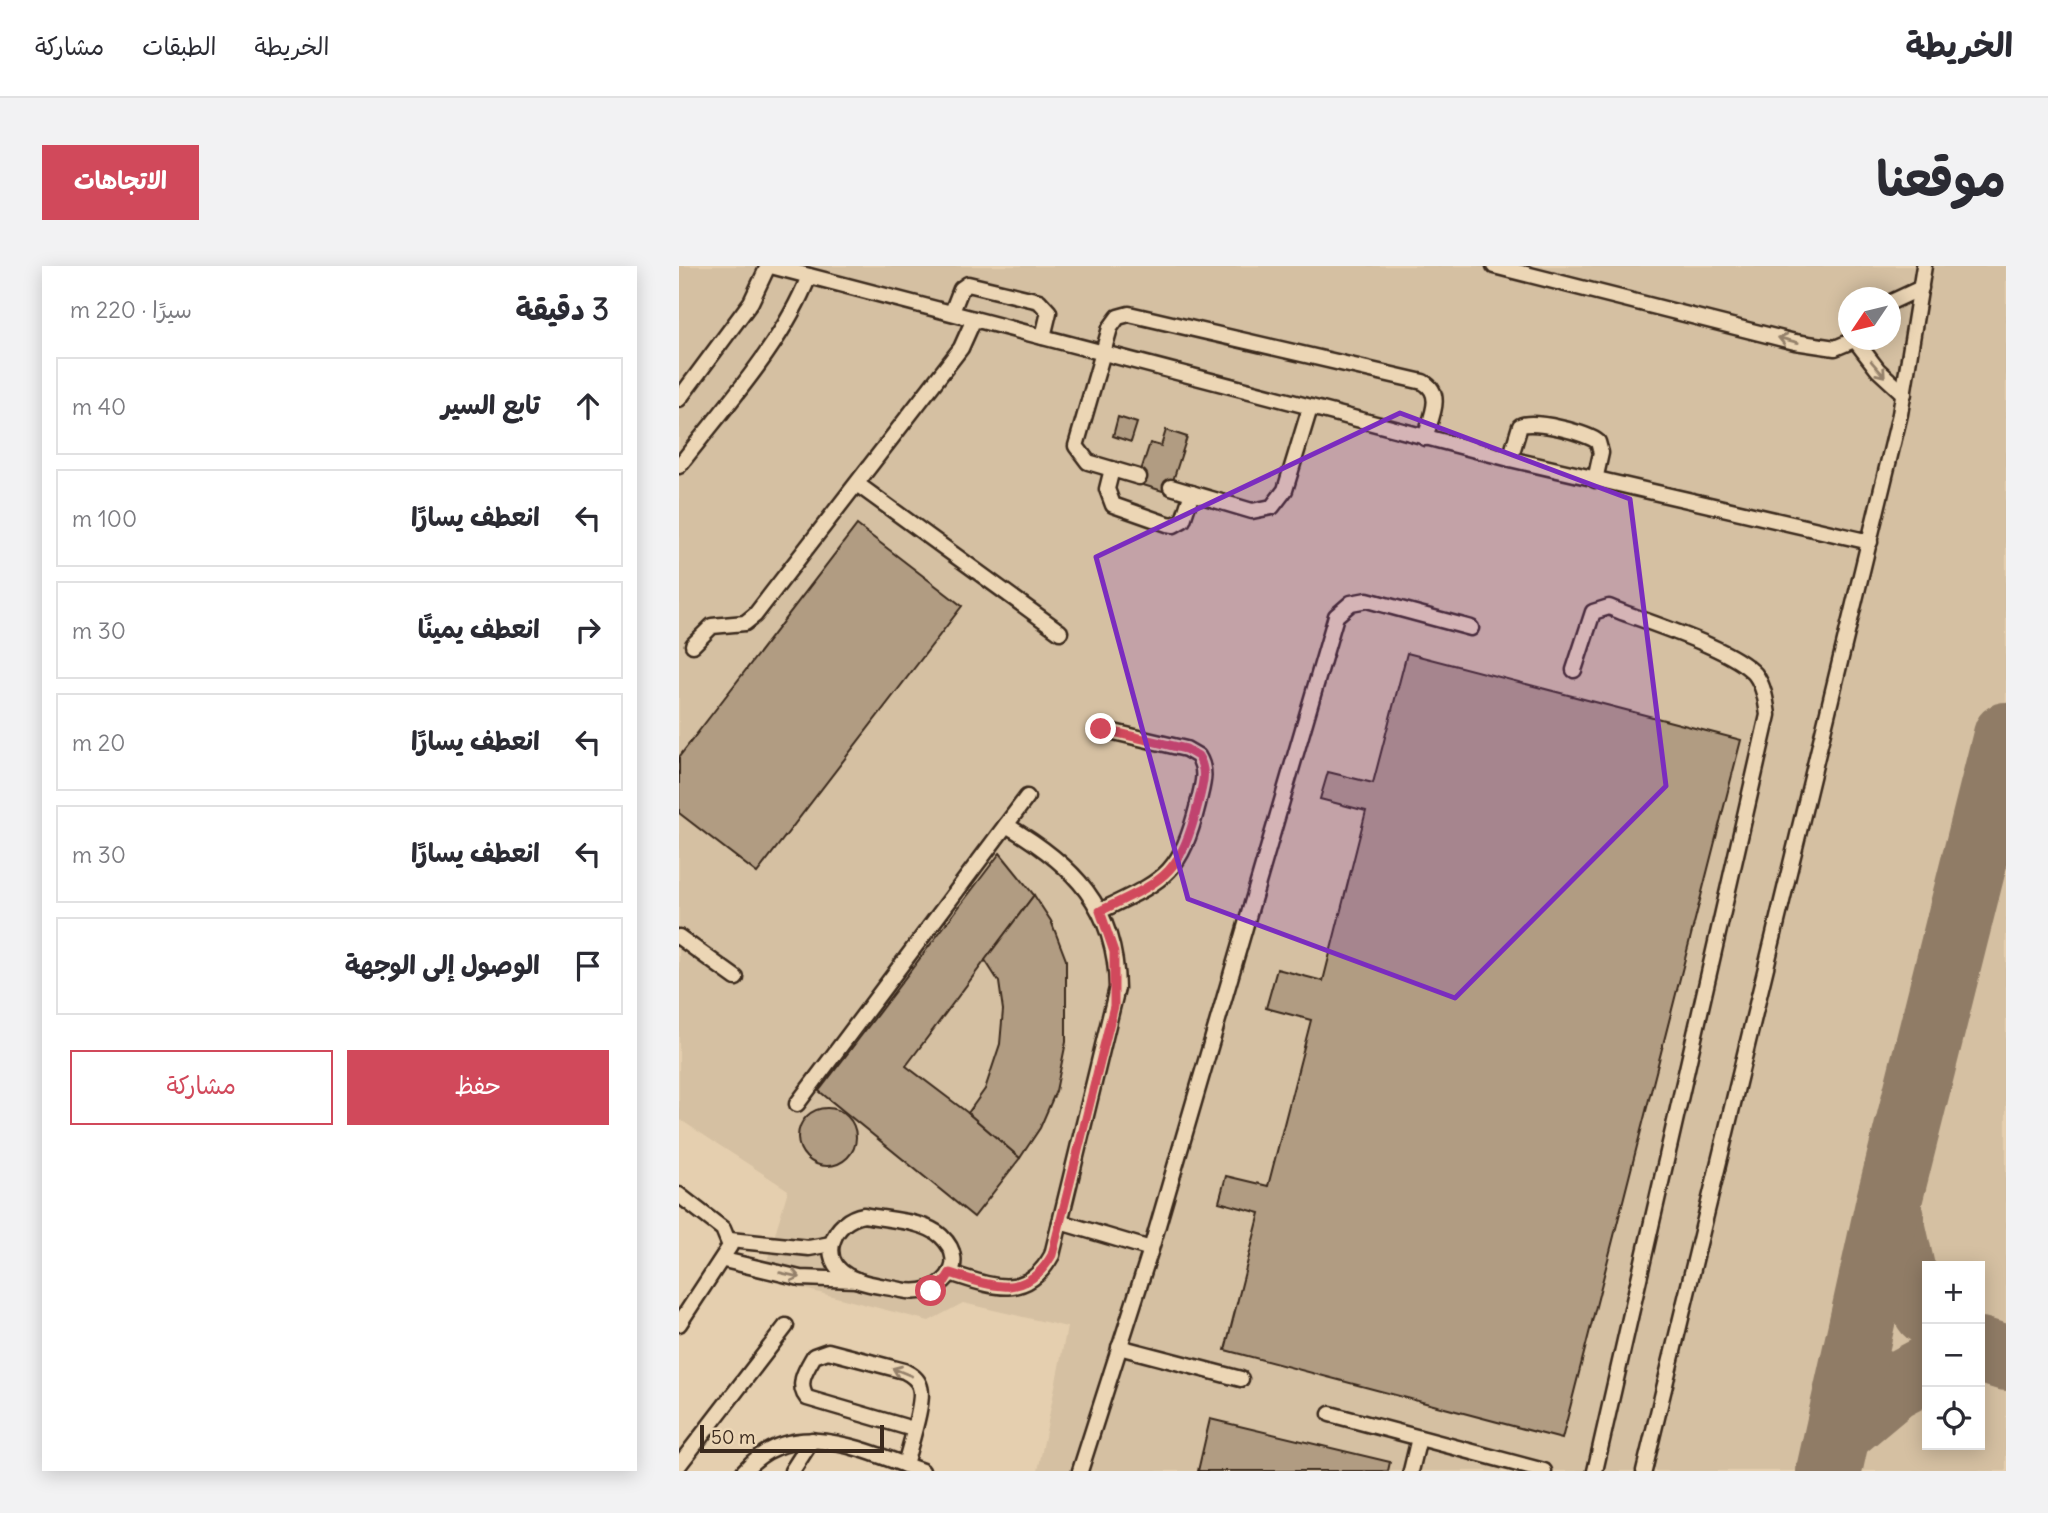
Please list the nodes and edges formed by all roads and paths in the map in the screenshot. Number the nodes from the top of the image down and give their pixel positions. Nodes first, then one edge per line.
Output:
1 (770, 266) edge
2 (1494, 266) edge
3 (1924, 266) edge
4 (809, 276) junction
5 (1921, 288) junction
6 (1901, 297) edge
7 (952, 312) junction
8 (974, 319) junction
9 (1043, 337) junction
10 (1838, 347) edge
11 (1863, 350) edge
12 (1103, 353) junction
13 (1904, 394) junction
14 (679, 399) edge
15 (1310, 408) junction
16 (1425, 438) junction
17 (1510, 459) junction
18 (679, 466) edge
19 (1112, 469) junction
20 (1139, 477) dead end
21 (1595, 480) junction
22 (857, 484) junction
23 (1171, 487) dead end
24 (1192, 493) junction
25 (1870, 542) junction
26 (1471, 628) dead end
27 (1061, 632) dead end
28 (694, 645) dead end
29 (1574, 670) dead end
30 (1101, 729) dead end
31 (1027, 797) dead end
32 (1006, 825) junction
33 (1100, 911) junction
34 (679, 937) edge
35 (736, 978) dead end
36 (797, 1104) dead end
37 (679, 1195) edge
38 (1060, 1222) junction
39 (730, 1240) junction
40 (831, 1244) junction
41 (1151, 1249) junction
42 (724, 1260) junction
43 (950, 1273) junction
44 (857, 1280) junction
45 (679, 1324) edge
46 (786, 1326) dead end
47 (1119, 1347) junction
48 (1241, 1379) dead end
49 (1330, 1414) dead end
50 (913, 1429) junction
51 (1419, 1438) junction
52 (812, 1440) junction
53 (679, 1465) edge
54 (888, 1465) edge
55 (905, 1465) junction
56 (744, 1471) edge
57 (793, 1471) edge
58 (922, 1471) edge
59 (1080, 1471) edge
60 (1411, 1471) edge
61 (1544, 1471) edge
62 (1595, 1471) edge
63 (1644, 1471) edge

1 - 4 lane
1 - 14 lane
10 -> 2 lane
3 - 5 lane
4 - 7 lane
4 - 18 lane
5 - 6 lane
5 - 13 lane
7 - 8 lane
7 - 9 lane
8 - 9 lane
8 - 22 lane
9 - 12 lane
11 -> 13 lane
12 - 15 lane
12 - 16 lane
12 - 19 lane
13 - 25 lane
15 - 16 lane
15 - 24 lane
16 - 17 lane
17 - 21 lane
17 - 21 lane
19 - 20 lane
19 - 24 lane
21 - 25 lane
22 - 27 lane
22 - 28 lane
23 - 24 lane
25 - 63 lane
26 - 41 lane
29 - 62 lane
30 - 33 lane
31 - 32 lane
32 - 33 lane
32 - 36 lane
33 - 38 lane
34 - 35 lane
37 - 39 lane
38 - 41 lane
38 - 43 lane
39 - 40 lane
39 - 42 lane
40 - 43 lane
40 - 44 lane
41 - 47 lane
42 -> 44 lane
42 - 45 lane
43 - 44 lane
46 - 53 lane
47 - 48 lane
47 - 59 lane
49 - 51 lane
50 -> 50 lane
50 - 55 lane
51 - 60 lane
51 - 61 lane
52 - 54 lane
52 - 56 lane
52 - 57 lane
54 - 55 lane
55 - 58 lane

